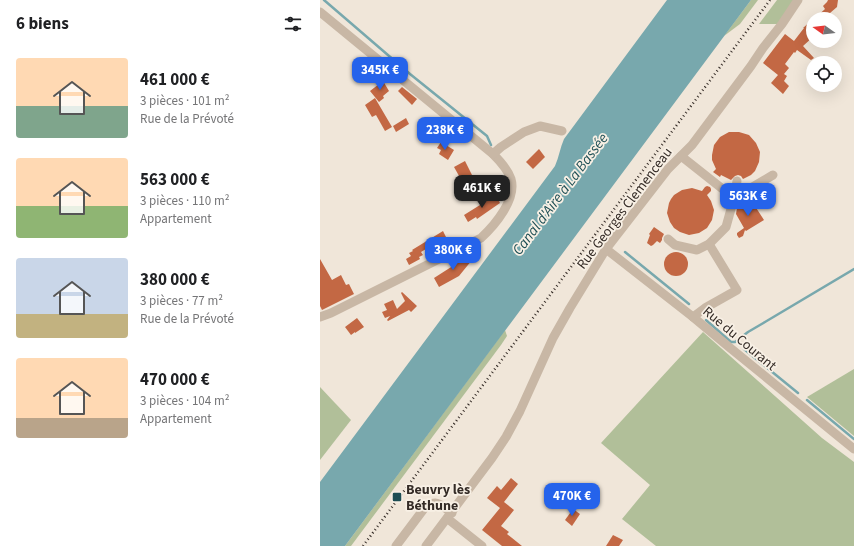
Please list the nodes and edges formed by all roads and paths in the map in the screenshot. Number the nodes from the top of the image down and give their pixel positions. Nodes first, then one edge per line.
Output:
1 (798, 0) edge
2 (320, 12) edge
3 (562, 131) dead end
4 (493, 154) junction
5 (681, 156) junction
6 (773, 175) dead end
7 (737, 181) dead end
8 (734, 198) junction
9 (668, 239) dead end
10 (709, 244) junction
11 (606, 249) junction
12 (320, 317) edge
13 (693, 317) junction
14 (854, 449) edge
15 (450, 516) junction
16 (396, 546) edge
17 (426, 546) edge
18 (482, 546) edge

1 - 5 street, Rue Georges Clemenceau
2 - 4 street
3 - 4 street
4 - 12 street
5 - 8 street
5 - 11 street, Rue Georges Clemenceau
6 - 8 street
7 - 8 street
8 - 10 street
9 - 10 street
10 - 13 street
11 - 13 street, Rue du Courant
11 - 15 street, Rue Georges Clemenceau
13 - 14 street, Rue du Courant
15 - 16 street
15 - 17 street, Rue Georges Clemenceau
15 - 18 street

